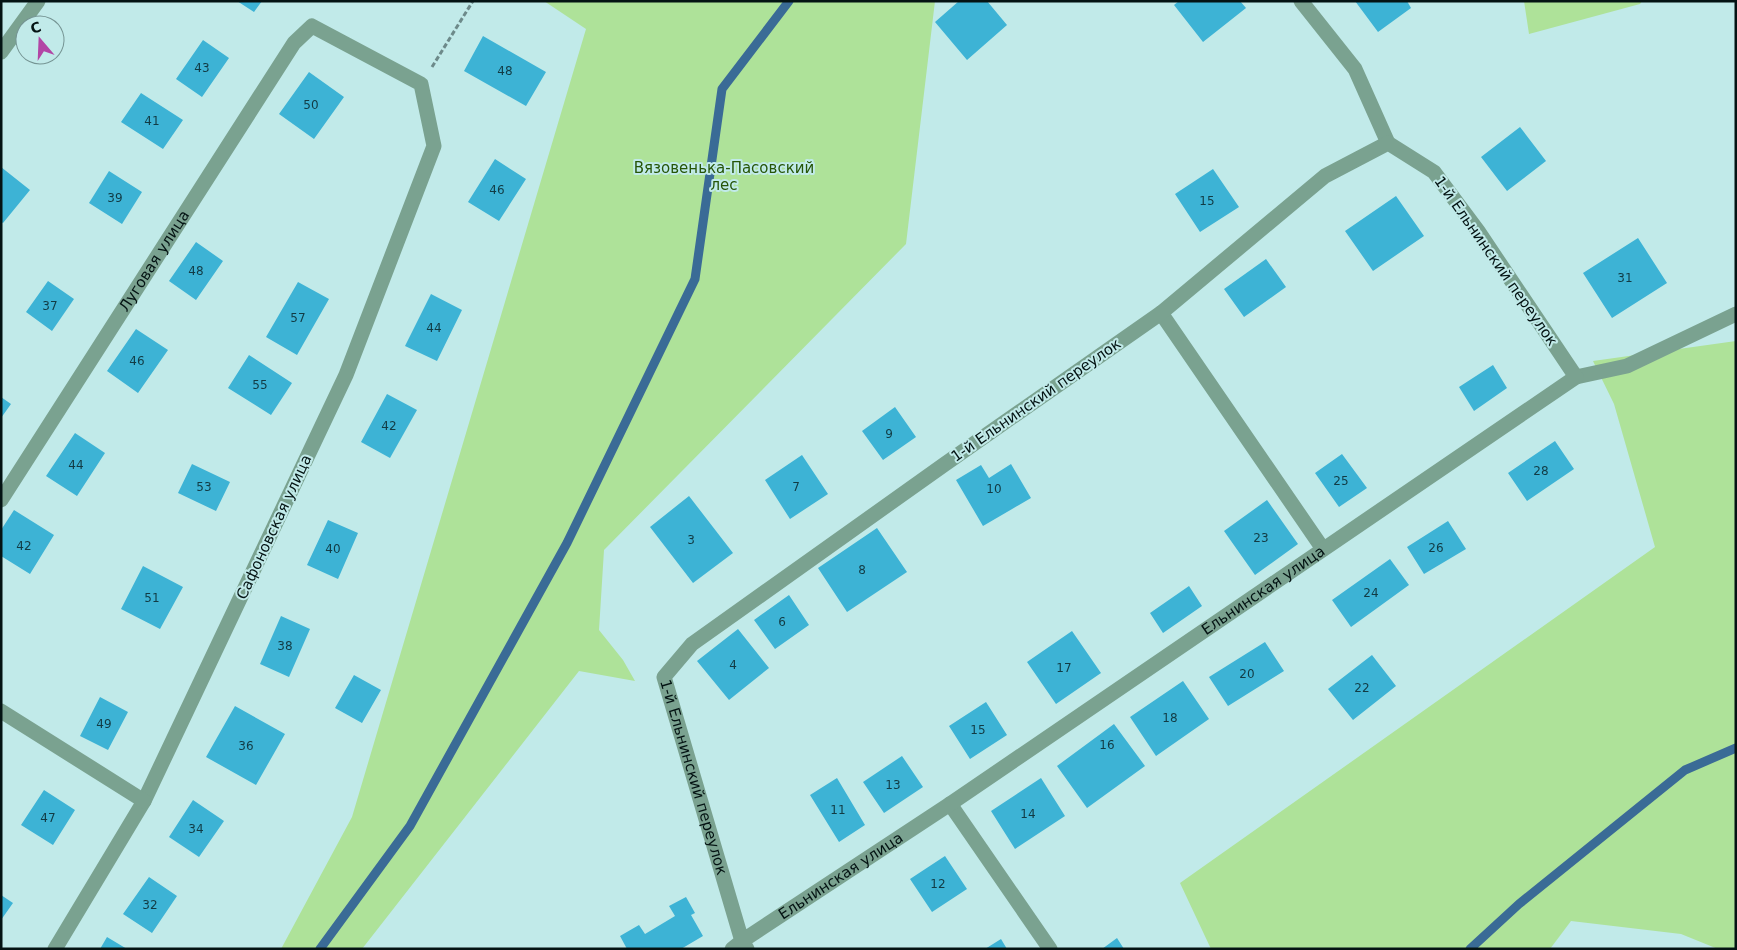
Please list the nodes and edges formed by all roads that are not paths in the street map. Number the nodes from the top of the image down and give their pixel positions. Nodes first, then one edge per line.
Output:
1 (38, 1) edge
2 (1301, 1) edge
3 (312, 26) joint
4 (1, 52) edge
5 (1388, 143) junction
6 (1161, 313) junction
7 (1736, 314) edge
8 (1576, 377) junction
9 (1, 500) edge
10 (1323, 549) junction
11 (1, 711) edge
12 (144, 801) junction
13 (950, 804) junction
14 (741, 946) edge
15 (55, 949) edge
16 (1050, 949) edge

1 - 4 street
2 - 5 street
3 - 9 street, Луговая улица
3 - 12 street, Сафоновская улица
5 - 6 street, 1-й Ельнинский переулок
5 - 8 street, 1-й Ельнинский переулок
6 - 10 street
6 - 14 street, 1-й Ельнинский переулок
7 - 8 street
8 - 10 street, Ельнинская улица
10 - 13 street, Ельнинская улица
11 - 12 street
12 - 15 street, Сафоновская улица
13 - 14 street, Ельнинская улица
13 - 16 street

